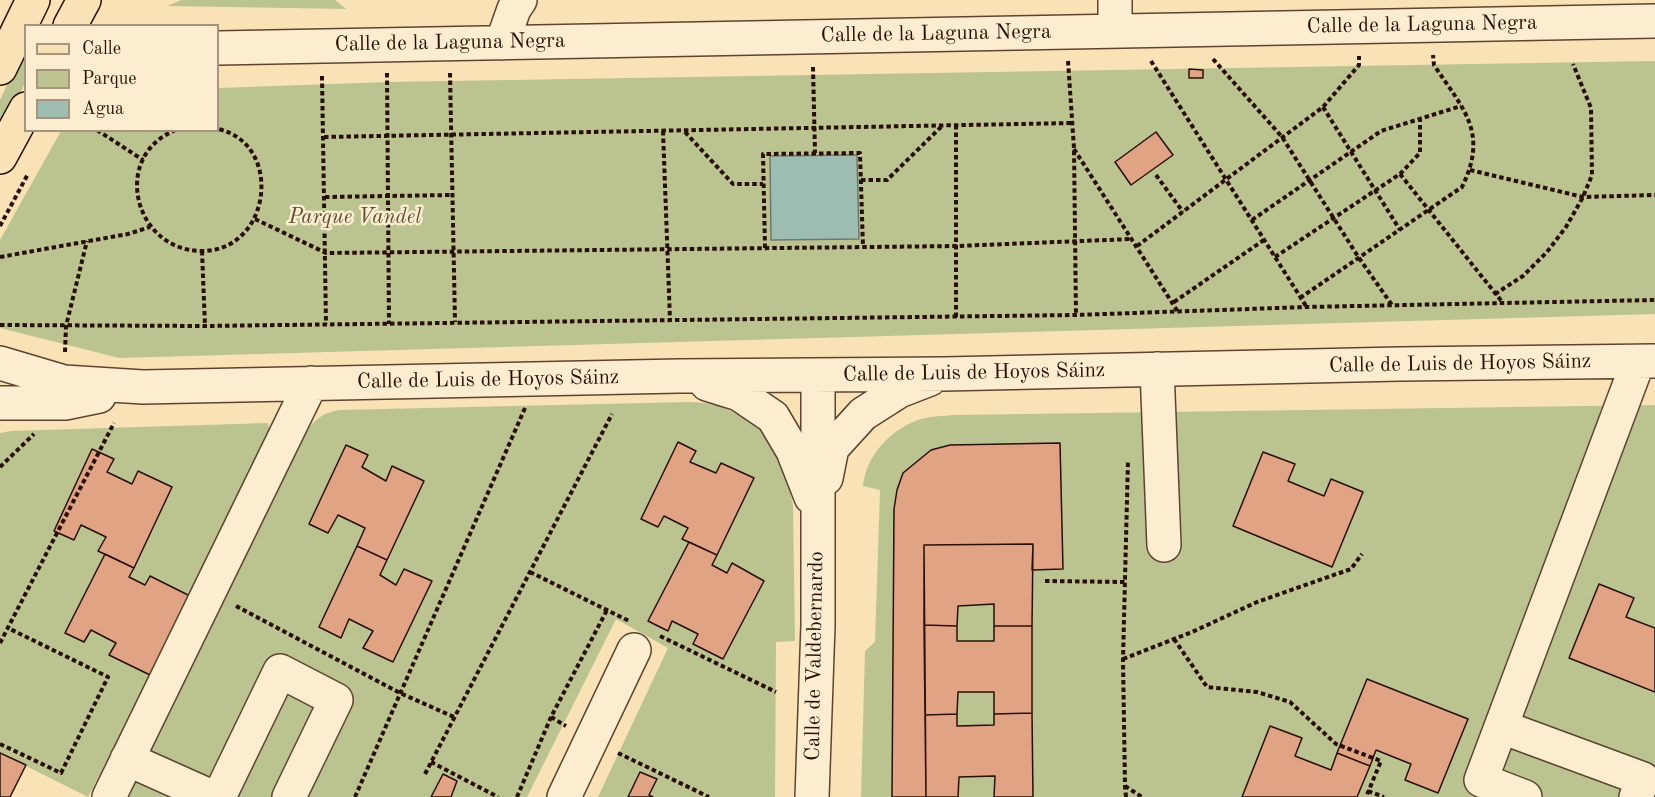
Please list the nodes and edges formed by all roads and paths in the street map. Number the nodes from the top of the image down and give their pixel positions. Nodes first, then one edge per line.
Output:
1 (33, 0) edge
2 (84, 0) edge
3 (520, 0) edge
4 (1396, 13) edge
5 (1115, 16) edge
6 (1655, 21) edge
7 (71, 24) edge
8 (502, 43) junction
9 (219, 48) edge
10 (1209, 54) dead end
11 (813, 62) dead end
12 (1573, 64) dead end
13 (1359, 65) dead end
14 (1434, 65) dead end
15 (0, 68) edge
16 (450, 68) dead end
17 (1155, 69) dead end
18 (1069, 71) dead end
19 (388, 82) dead end
20 (323, 84) dead end
21 (1461, 106) junction
22 (1323, 107) junction
23 (24, 113) edge
24 (1420, 118) junction
25 (1072, 123) junction
26 (942, 126) junction
27 (956, 126) junction
28 (219, 129) edge
29 (815, 129) junction
30 (663, 131) junction
31 (684, 131) junction
32 (100, 132) edge
33 (171, 132) edge
34 (452, 135) junction
35 (386, 136) junction
36 (324, 137) junction
37 (1282, 137) junction
38 (1074, 148) junction
39 (1352, 151) junction
40 (815, 153) junction
41 (0, 157) edge
42 (143, 159) junction
43 (30, 169) dead end
44 (1470, 170) junction
45 (1400, 174) junction
46 (1156, 175) dead end
47 (1226, 179) junction
48 (861, 180) junction
49 (1310, 180) junction
50 (763, 184) junction
51 (1375, 190) junction
52 (452, 195) junction
53 (1655, 195) edge
54 (388, 196) junction
55 (325, 197) junction
56 (1583, 197) junction
57 (1430, 211) junction
58 (1183, 212) junction
59 (1333, 218) junction
60 (255, 219) junction
61 (1252, 220) junction
62 (0, 226) edge
63 (150, 227) junction
64 (1400, 230) junction
65 (1132, 239) junction
66 (1264, 240) junction
67 (87, 241) junction
68 (1076, 241) junction
69 (957, 246) junction
70 (1137, 246) junction
71 (863, 247) junction
72 (765, 248) junction
73 (668, 249) junction
74 (202, 251) junction
75 (454, 252) junction
76 (388, 253) junction
77 (326, 254) junction
78 (0, 257) edge
79 (1275, 257) junction
80 (1359, 258) junction
81 (1495, 294) junction
82 (1300, 298) junction
83 (1655, 300) edge
84 (1174, 302) junction
85 (1503, 303) junction
86 (1393, 306) junction
87 (1306, 307) junction
88 (1179, 312) junction
89 (1076, 315) junction
90 (956, 317) junction
91 (670, 320) junction
92 (454, 322) junction
93 (326, 324) junction
94 (389, 324) junction
95 (0, 325) edge
96 (66, 326) junction
97 (205, 326) junction
98 (1646, 362) edge
99 (0, 363) edge
100 (1157, 369) junction
101 (944, 374) junction
102 (679, 376) junction
103 (818, 376) junction
104 (538, 380) junction
105 (310, 383) junction
106 (143, 387) junction
107 (0, 403) edge
108 (612, 414) dead end
109 (115, 423) dead end
110 (1128, 455) dead end
111 (818, 515) junction
112 (1164, 545) dead end
113 (1362, 554) dead end
114 (530, 572) junction
115 (1045, 580) dead end
116 (1125, 582) junction
117 (242, 609) dead end
118 (607, 610) junction
119 (8, 628) junction
120 (644, 637) junction
121 (1174, 639) junction
122 (0, 643) edge
123 (1123, 659) junction
124 (776, 692) dead end
125 (400, 693) junction
126 (454, 717) junction
127 (1502, 727) junction
128 (591, 741) junction
129 (0, 744) edge
130 (128, 759) junction
131 (431, 762) junction
132 (425, 774) dead end
133 (1125, 786) junction
134 (1368, 790) junction
135 (109, 797) edge
136 (212, 797) edge
137 (219, 797) edge
138 (289, 797) edge
139 (355, 797) edge
140 (498, 797) edge
141 (517, 797) edge
142 (564, 797) edge
143 (709, 797) edge
144 (812, 797) edge
145 (1126, 797) edge
146 (1142, 797) edge
147 (1366, 797) edge
148 (1384, 797) edge
149 (1525, 797) edge
150 (1636, 797) edge

1 - 15 main road
2 - 7 main road
3 - 8 street
4 - 5 street, Calle de la Laguna Negra
4 - 6 street, Calle de la Laguna Negra
5 - 8 street, Calle de la Laguna Negra
8 - 9 street, Calle de la Laguna Negra
10 - 37 path
11 - 29 path
12 - 56 path
13 - 22 path
14 - 21 path
16 - 34 path
17 - 47 path
18 - 25 path
19 - 35 path
20 - 36 path
21 - 24 path
21 - 44 path
22 - 37 path
22 - 39 path
23 - 41 main road
24 - 39 path
24 - 45 path
25 - 27 path
25 - 38 path
26 - 27 path
26 - 29 path
26 - 48 path
27 - 69 path
28 - 60 path
29 - 31 path
29 - 40 path
30 - 31 path
30 - 34 path
30 - 73 path
31 - 50 path
32 - 42 path
33 - 42 path
34 - 35 path
34 - 52 path
35 - 36 path
35 - 54 path
36 - 55 path
37 - 47 path
37 - 49 path
38 - 65 path
38 - 68 path
39 - 49 path
39 - 51 path
40 - 48 path
40 - 50 path
42 - 63 path
43 - 62 path
44 - 56 path
44 - 57 path
45 - 51 path
45 - 57 path
46 - 58 path
47 - 58 path
47 - 61 path
48 - 71 path
49 - 59 path
49 - 61 path
50 - 72 path
51 - 59 path
51 - 64 path
52 - 54 path
52 - 75 path
53 - 56 path
54 - 55 path
54 - 76 path
55 - 77 path
56 - 81 path
57 - 64 path
57 - 81 path
58 - 70 path
59 - 79 path
59 - 80 path
60 - 74 path
60 - 77 path
61 - 66 path
63 - 67 path
63 - 74 path
64 - 80 path
65 - 68 path
65 - 70 path
66 - 79 path
66 - 84 path
67 - 78 path
67 - 96 path
68 - 69 path
68 - 89 path
69 - 71 path
69 - 90 path
70 - 84 path
71 - 72 path
72 - 73 path
73 - 75 path
73 - 91 path
74 - 97 path
75 - 76 path
75 - 92 path
76 - 77 path
76 - 94 path
77 - 93 path
79 - 82 path
80 - 82 path
80 - 86 path
81 - 85 path
82 - 87 path
83 - 85 path
84 - 88 path
85 - 86 path
86 - 87 path
87 - 88 path
88 - 89 path
89 - 90 path
90 - 91 path
91 - 92 path
92 - 94 path
93 - 94 path
93 - 97 path
95 - 96 path
96 - 97 path
98 - 100 street, Calle de Luis de Hoyos Sáinz
98 - 127 street, Calle de Luis de Hoyos Sáinz
99 - 106 street, Calle de Luis de Hoyos Sáinz
100 - 101 street, Calle de Luis de Hoyos Sáinz
100 - 112 street
101 - 103 street, Calle de Luis de Hoyos Sáinz
101 - 111 street, Calle de Valdebernardo
102 - 103 street, Calle de Luis de Hoyos Sáinz
102 - 104 street, Calle de Luis de Hoyos Sáinz
102 - 111 street, Calle de Valdebernardo
103 - 111 street, Calle de Valdebernardo
104 - 105 street, Calle de Luis de Hoyos Sáinz
104 - 125 path
105 - 106 street, Calle de Luis de Hoyos Sáinz
105 - 130 street
106 - 107 street, Calle de Luis de Hoyos Sáinz
108 - 114 path
109 - 119 path
110 - 116 path
111 - 144 street, Calle de Valdebernardo
113 - 121 path
114 - 118 path
114 - 126 path
115 - 116 path
116 - 123 path
117 - 125 path
118 - 120 path
118 - 141 path
119 - 122 path
119 - 129 path
120 - 124 path
120 - 128 street
121 - 123 path
121 - 134 path
123 - 133 path
125 - 126 path
125 - 139 path
126 - 131 path
127 - 149 street, Calle de Luis de Hoyos Sáinz
127 - 150 street
128 - 142 street
128 - 143 path
130 - 135 street
130 - 136 street
131 - 132 path
131 - 140 path
133 - 145 path
133 - 146 path
134 - 147 path
134 - 148 path
137 - 138 street

